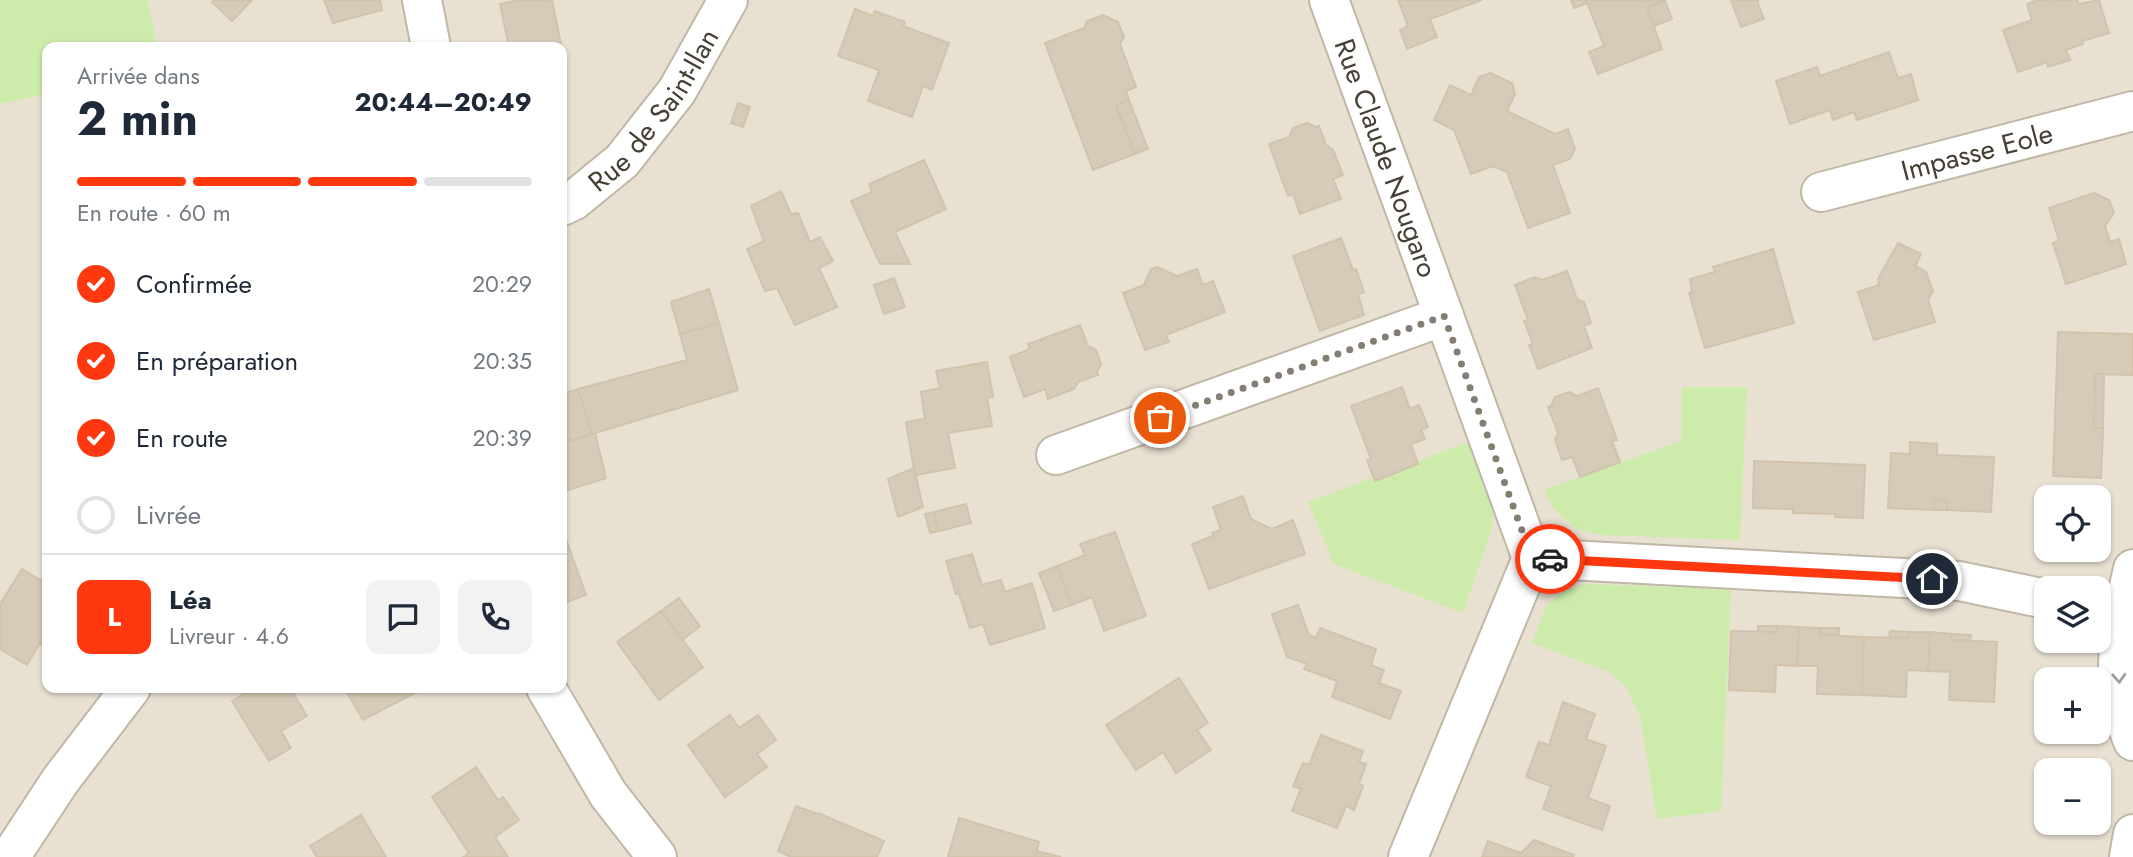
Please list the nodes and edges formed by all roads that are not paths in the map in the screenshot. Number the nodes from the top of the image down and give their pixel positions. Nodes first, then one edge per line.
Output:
1 (422, 0) edge
2 (729, 0) edge
3 (1329, 0) edge
4 (430, 42) edge
5 (2133, 111) edge
6 (1821, 192) dead end
7 (567, 204) edge
8 (1444, 316) junction
9 (1056, 455) dead end
10 (1532, 558) junction
11 (2133, 569) edge
12 (2034, 596) edge
13 (2122, 614) edge
14 (127, 693) edge
15 (549, 693) edge
16 (2133, 741) edge
17 (2133, 834) edge
18 (10, 857) edge
19 (657, 857) edge
20 (1408, 857) edge
21 (2129, 857) edge

1 - 4 street
2 - 7 street, Rue de Saint-Ilan
3 - 8 street, Rue Claude Nougaro
5 - 6 street, Impasse Eole
8 - 9 street
8 - 10 street, Rue Claude Nougaro
10 - 12 street
10 - 20 street
11 - 13 street
13 -> 16 street
14 - 18 street
15 - 19 street
17 - 21 street

